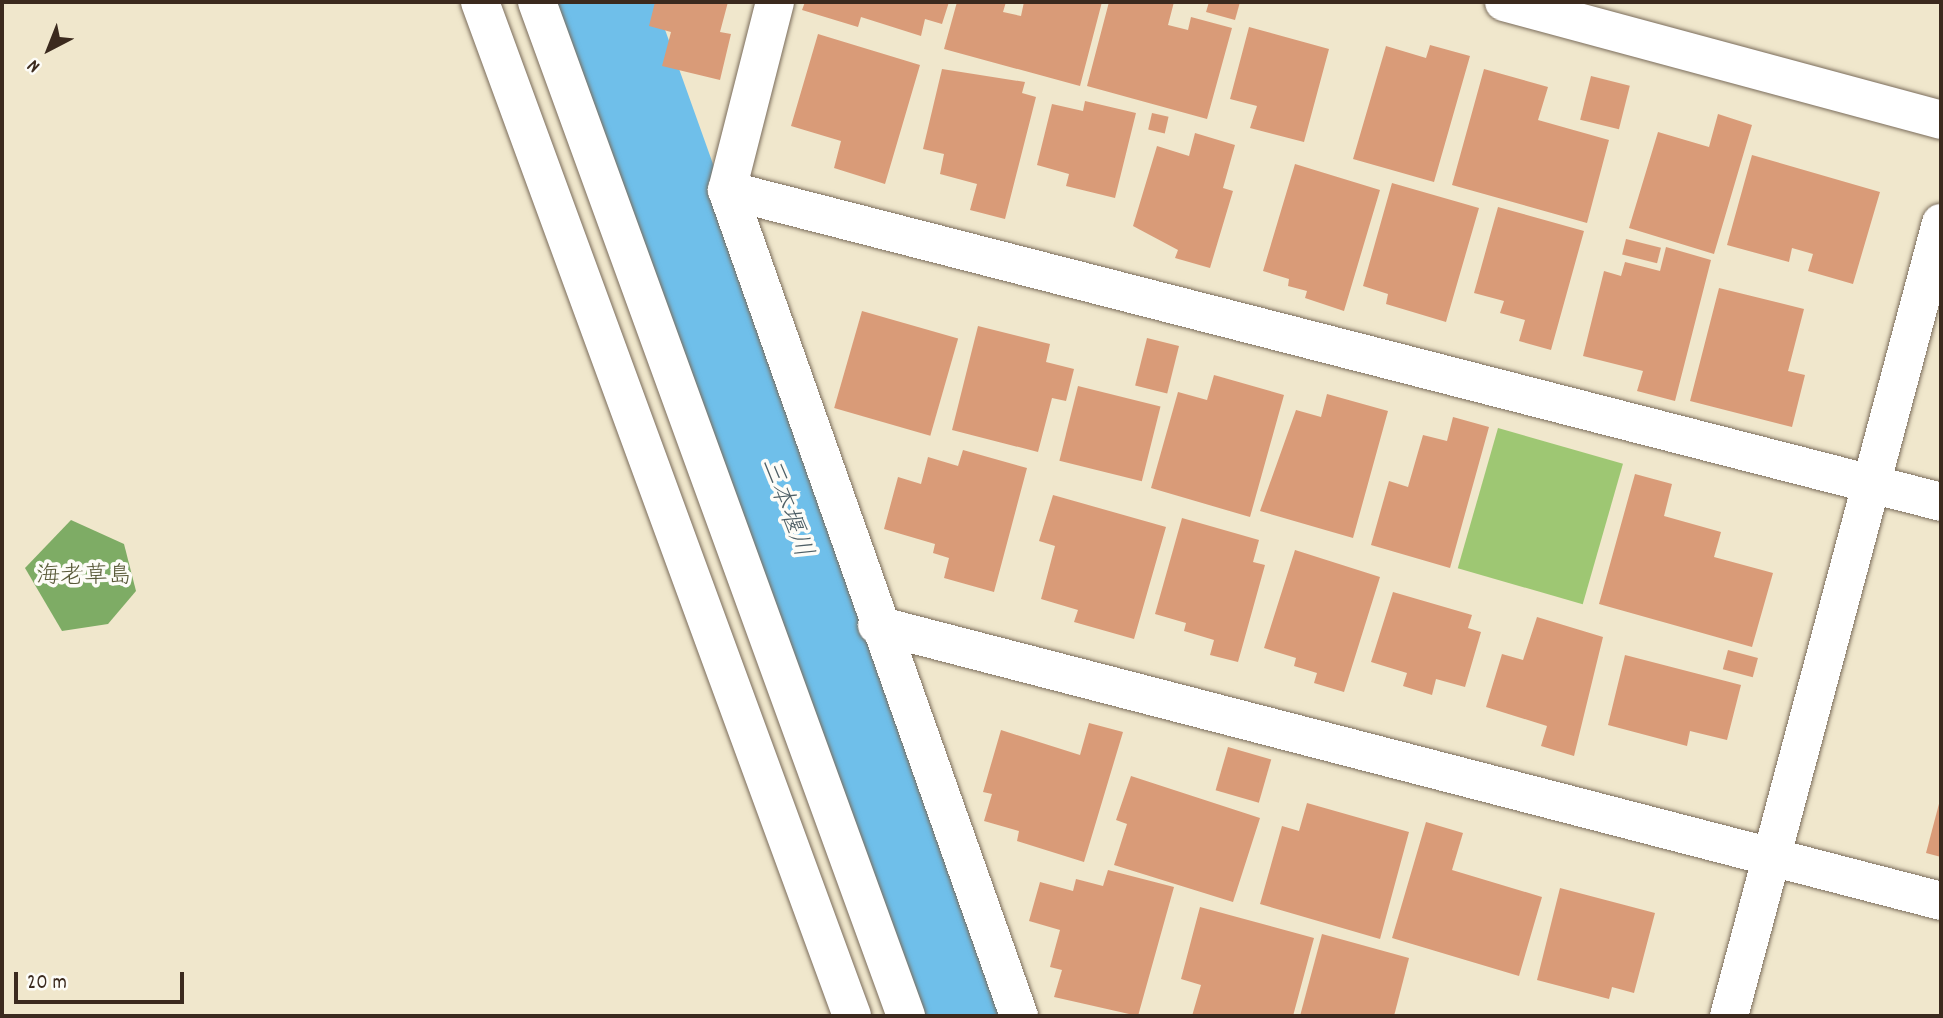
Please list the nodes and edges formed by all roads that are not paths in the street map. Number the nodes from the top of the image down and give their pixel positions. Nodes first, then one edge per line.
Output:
1 (480, 2) edge
2 (537, 2) edge
3 (775, 2) edge
4 (1504, 2) edge
5 (1941, 120) edge
6 (727, 190) junction
7 (1941, 223) edge
8 (1871, 483) junction
9 (1941, 502) edge
10 (877, 625) junction
11 (1770, 856) junction
12 (1941, 901) edge
13 (852, 1016) edge
14 (906, 1016) edge
15 (1019, 1016) edge
16 (1729, 1016) edge

1 - 13 street
2 - 14 street
3 - 6 street
4 - 5 street
6 - 8 street
6 - 10 street
7 - 8 street
8 - 9 street
8 - 11 street
10 - 11 street
10 - 15 street
11 - 12 street
11 - 16 street

